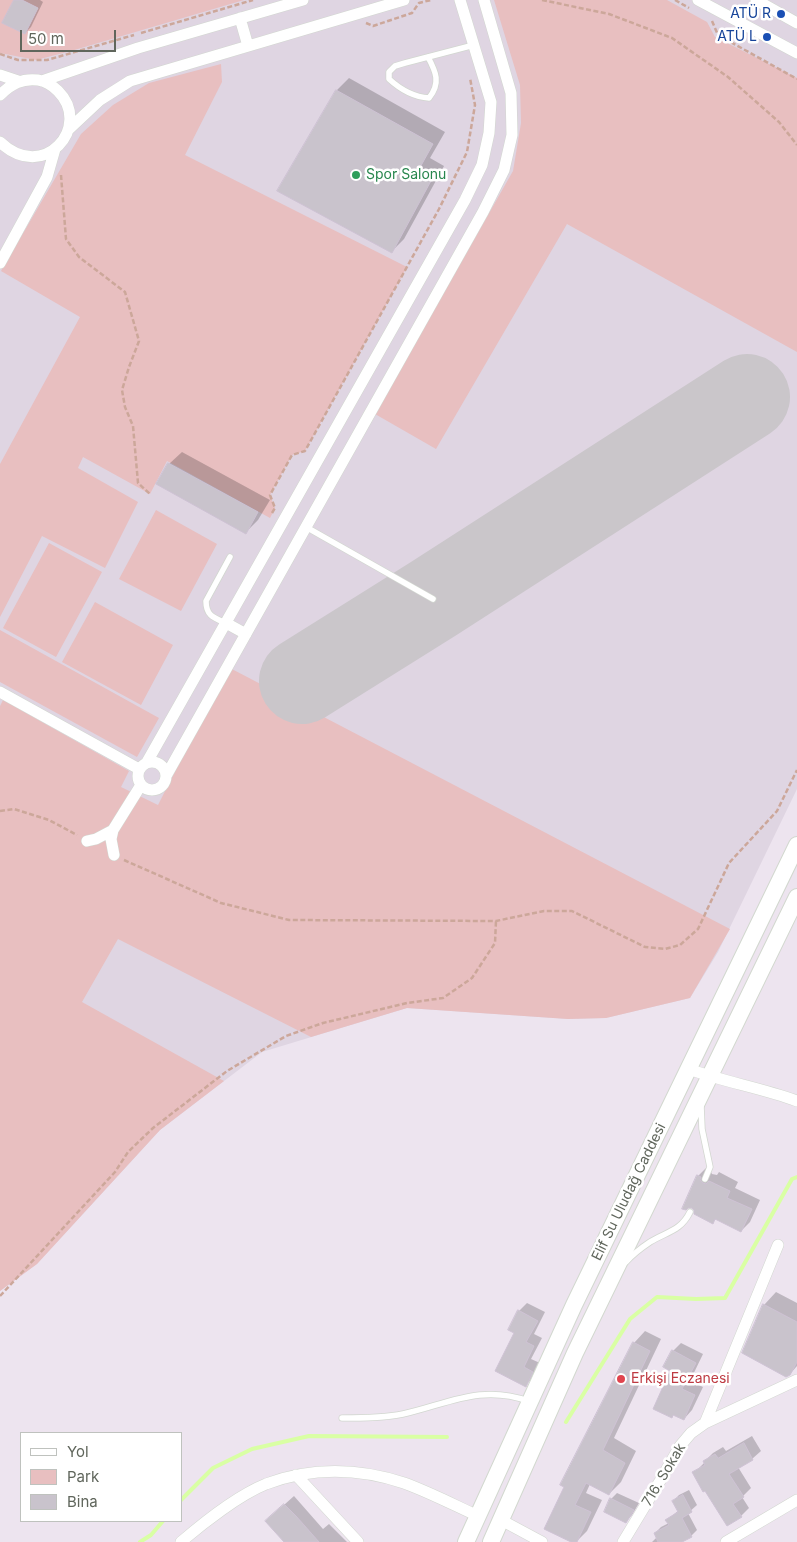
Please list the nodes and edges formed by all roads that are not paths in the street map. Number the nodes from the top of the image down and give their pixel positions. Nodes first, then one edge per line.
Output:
1 (303, 0) edge
2 (404, 0) edge
3 (460, 0) edge
4 (484, 0) edge
5 (756, 0) edge
6 (694, 4) edge
7 (240, 18) junction
8 (797, 23) edge
9 (493, 32) junction
10 (473, 41) junction
11 (248, 46) junction
12 (797, 53) edge
13 (428, 57) junction
14 (0, 74) edge
15 (42, 81) junction
16 (18, 82) junction
17 (0, 95) edge
18 (68, 130) junction
19 (0, 142) edge
20 (54, 150) junction
21 (0, 263) edge
22 (286, 516) junction
23 (306, 527) junction
24 (230, 556) dead end
25 (434, 599) dead end
26 (226, 623) junction
27 (246, 634) junction
28 (0, 692) edge
29 (143, 765) junction
30 (166, 776) junction
31 (140, 785) junction
32 (113, 830) junction
33 (86, 840) road end
34 (797, 845) edge
35 (114, 856) road end
36 (797, 897) edge
37 (689, 1069) junction
38 (710, 1077) junction
39 (701, 1095) junction
40 (797, 1101) edge
41 (705, 1179) dead end
42 (690, 1212) dead end
43 (778, 1245) dead end
44 (614, 1274) junction
45 (797, 1380) edge
46 (530, 1402) junction
47 (342, 1418) dead end
48 (705, 1423) junction
49 (296, 1475) junction
50 (797, 1500) edge
51 (478, 1516) junction
52 (501, 1520) junction
53 (188, 1540) edge
54 (358, 1542) edge
55 (466, 1542) edge
56 (491, 1542) edge
57 (542, 1542) edge
58 (622, 1542) edge
59 (726, 1542) edge

1 - 7 street
2 - 11 street
3 - 10 street
4 - 9 street
5 - 8 street
6 - 12 street
7 - 11 street
7 - 15 street
9 - 10 street
9 - 23 street
10 - 13 lane
10 - 22 street
11 - 18 street
13 - 13 lane
14 - 16 street
15 - 16 street
15 - 18 street
16 - 17 street
18 - 20 street
19 - 20 street
20 - 21 street
22 - 23 street
22 - 26 street
23 - 25 lane
23 - 27 street
24 - 26 lane
26 - 27 street
26 - 29 street
27 - 30 street
28 - 29 street
29 - 30 street
29 - 31 street
30 - 31 street
31 - 32 street
32 - 33 street
32 - 35 street
34 - 37 main road, Elif Su Uludağ Caddesi
36 - 38 main road, Elif Su Uludağ Caddesi
37 - 38 street
37 - 46 main road, Elif Su Uludağ Caddesi
38 - 39 main road, Elif Su Uludağ Caddesi
38 - 40 street
39 - 41 lane
39 - 44 main road, Elif Su Uludağ Caddesi
42 - 44 lane
43 - 48 street
44 - 52 main road, Elif Su Uludağ Caddesi
45 - 48 street, 716. Sokak
46 - 47 lane
46 - 51 main road, Elif Su Uludağ Caddesi
48 - 58 street, 716. Sokak
49 - 51 street
49 - 53 street
49 - 54 street
50 - 59 street
51 - 55 main road, Elif Su Uludağ Caddesi
52 - 56 main road, Elif Su Uludağ Caddesi
52 - 57 street

